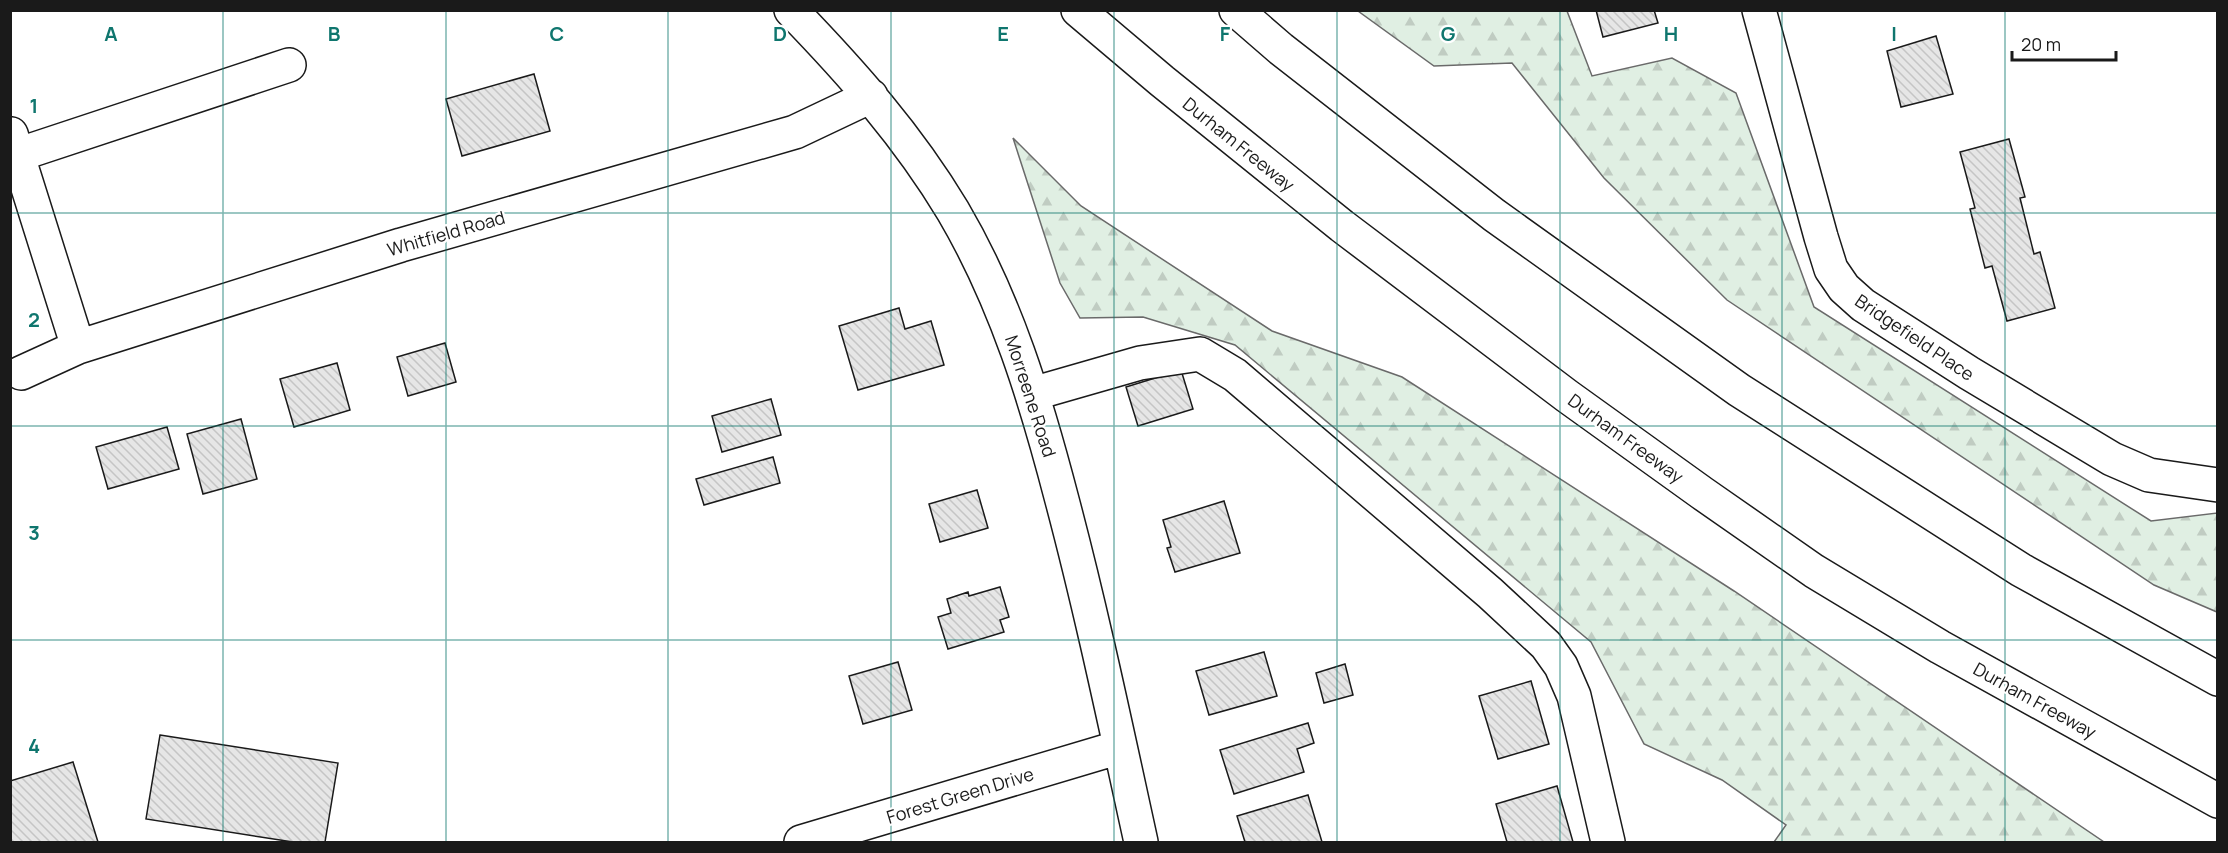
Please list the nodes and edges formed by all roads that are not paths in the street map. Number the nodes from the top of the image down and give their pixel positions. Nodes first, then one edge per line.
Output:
1 (791, 10) edge
2 (1078, 10) edge
3 (1236, 10) edge
4 (1759, 10) edge
5 (289, 64) dead end
6 (872, 96) junction
7 (14, 144) edge
8 (78, 347) junction
9 (21, 373) dead end
10 (1032, 394) junction
11 (2217, 485) edge
12 (2140, 637) junction
13 (2217, 662) edge
14 (2217, 679) edge
15 (1120, 747) junction
16 (2217, 801) edge
17 (801, 843) edge
18 (1141, 843) edge
19 (1608, 843) edge

1 - 6 main road, Morreene Road
2 - 16 main road, Durham Freeway
3 - 12 main road
4 - 11 main road, Bridgefield Place
5 - 7 main road
6 - 8 main road, Whitfield Road
6 - 10 main road, Morreene Road
7 - 8 main road
8 - 9 main road, Whitfield Road
10 - 15 main road, Morreene Road
10 - 19 main road
12 - 13 main road
12 - 14 main road
15 - 17 main road, Forest Green Drive
15 - 18 main road, Morreene Road

